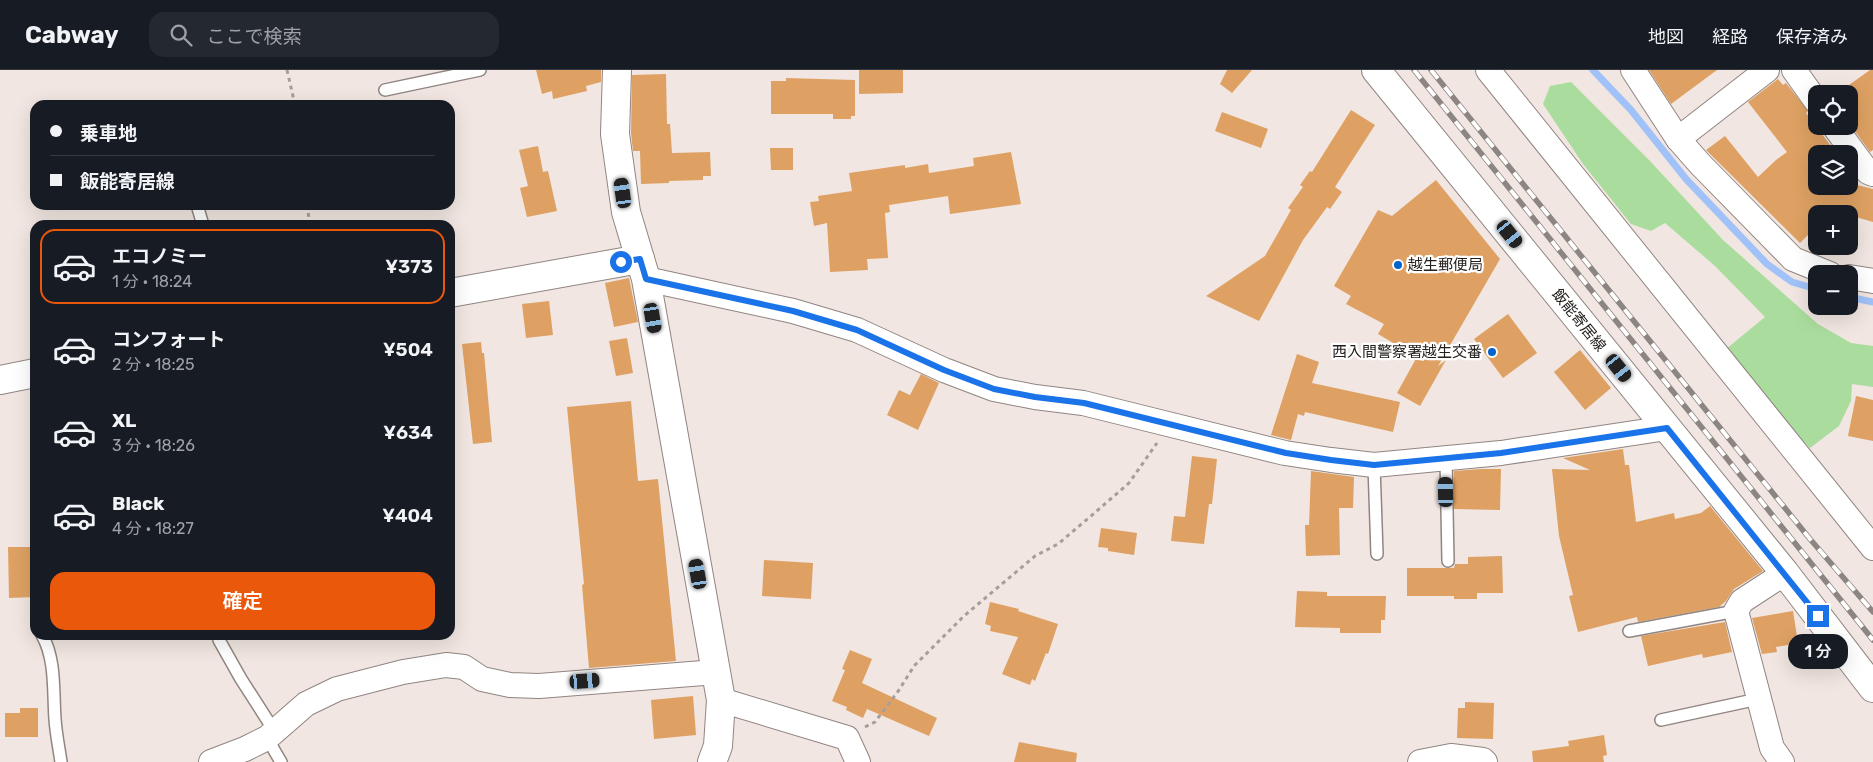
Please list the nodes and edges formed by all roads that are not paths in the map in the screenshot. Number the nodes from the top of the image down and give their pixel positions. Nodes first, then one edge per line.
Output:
1 (480, 70) edge
2 (617, 70) edge
3 (1376, 70) edge
4 (1488, 70) edge
5 (1633, 70) edge
6 (1767, 70) edge
7 (1794, 70) edge
8 (385, 90) dead end
9 (1808, 90) edge
10 (1841, 135) edge
11 (1678, 139) junction
12 (1873, 174) edge
13 (1808, 265) edge
14 (643, 269) junction
15 (1858, 279) edge
16 (1873, 282) edge
17 (455, 292) edge
18 (30, 374) edge
19 (0, 380) edge
20 (1667, 428) junction
21 (1446, 458) junction
22 (1374, 465) junction
23 (1873, 548) edge
24 (1377, 554) dead end
25 (1448, 561) dead end
26 (1785, 573) junction
27 (1736, 611) junction
28 (1629, 632) dead end
29 (45, 640) edge
30 (220, 640) dead end
31 (716, 672) junction
32 (1873, 688) edge
33 (1758, 699) junction
34 (721, 700) junction
35 (1661, 720) dead end
36 (271, 735) junction
37 (61, 762) edge
38 (211, 762) edge
39 (281, 762) edge
40 (712, 762) edge
41 (858, 762) edge
42 (1420, 762) edge
43 (1485, 762) edge
44 (1782, 762) edge

1 - 8 lane
2 - 14 street
3 - 20 street, 飯能寄居線
4 - 23 street
5 - 11 street
6 - 11 street
7 - 9 street
10 - 12 street
11 - 13 street
14 - 17 street
14 - 22 street
14 - 31 street
15 - 16 street
18 - 19 street
20 - 21 street
20 - 26 street, 飯能寄居線
21 - 22 street
21 - 25 lane
22 - 24 lane
26 - 27 street
26 - 32 street, 飯能寄居線
27 - 28 lane
27 - 33 street
29 - 37 lane
30 - 36 lane
31 - 34 street
31 - 36 street
33 - 35 lane
33 - 44 street
34 - 40 street
34 - 41 street
36 - 38 street
36 - 39 lane
42 - 43 street

